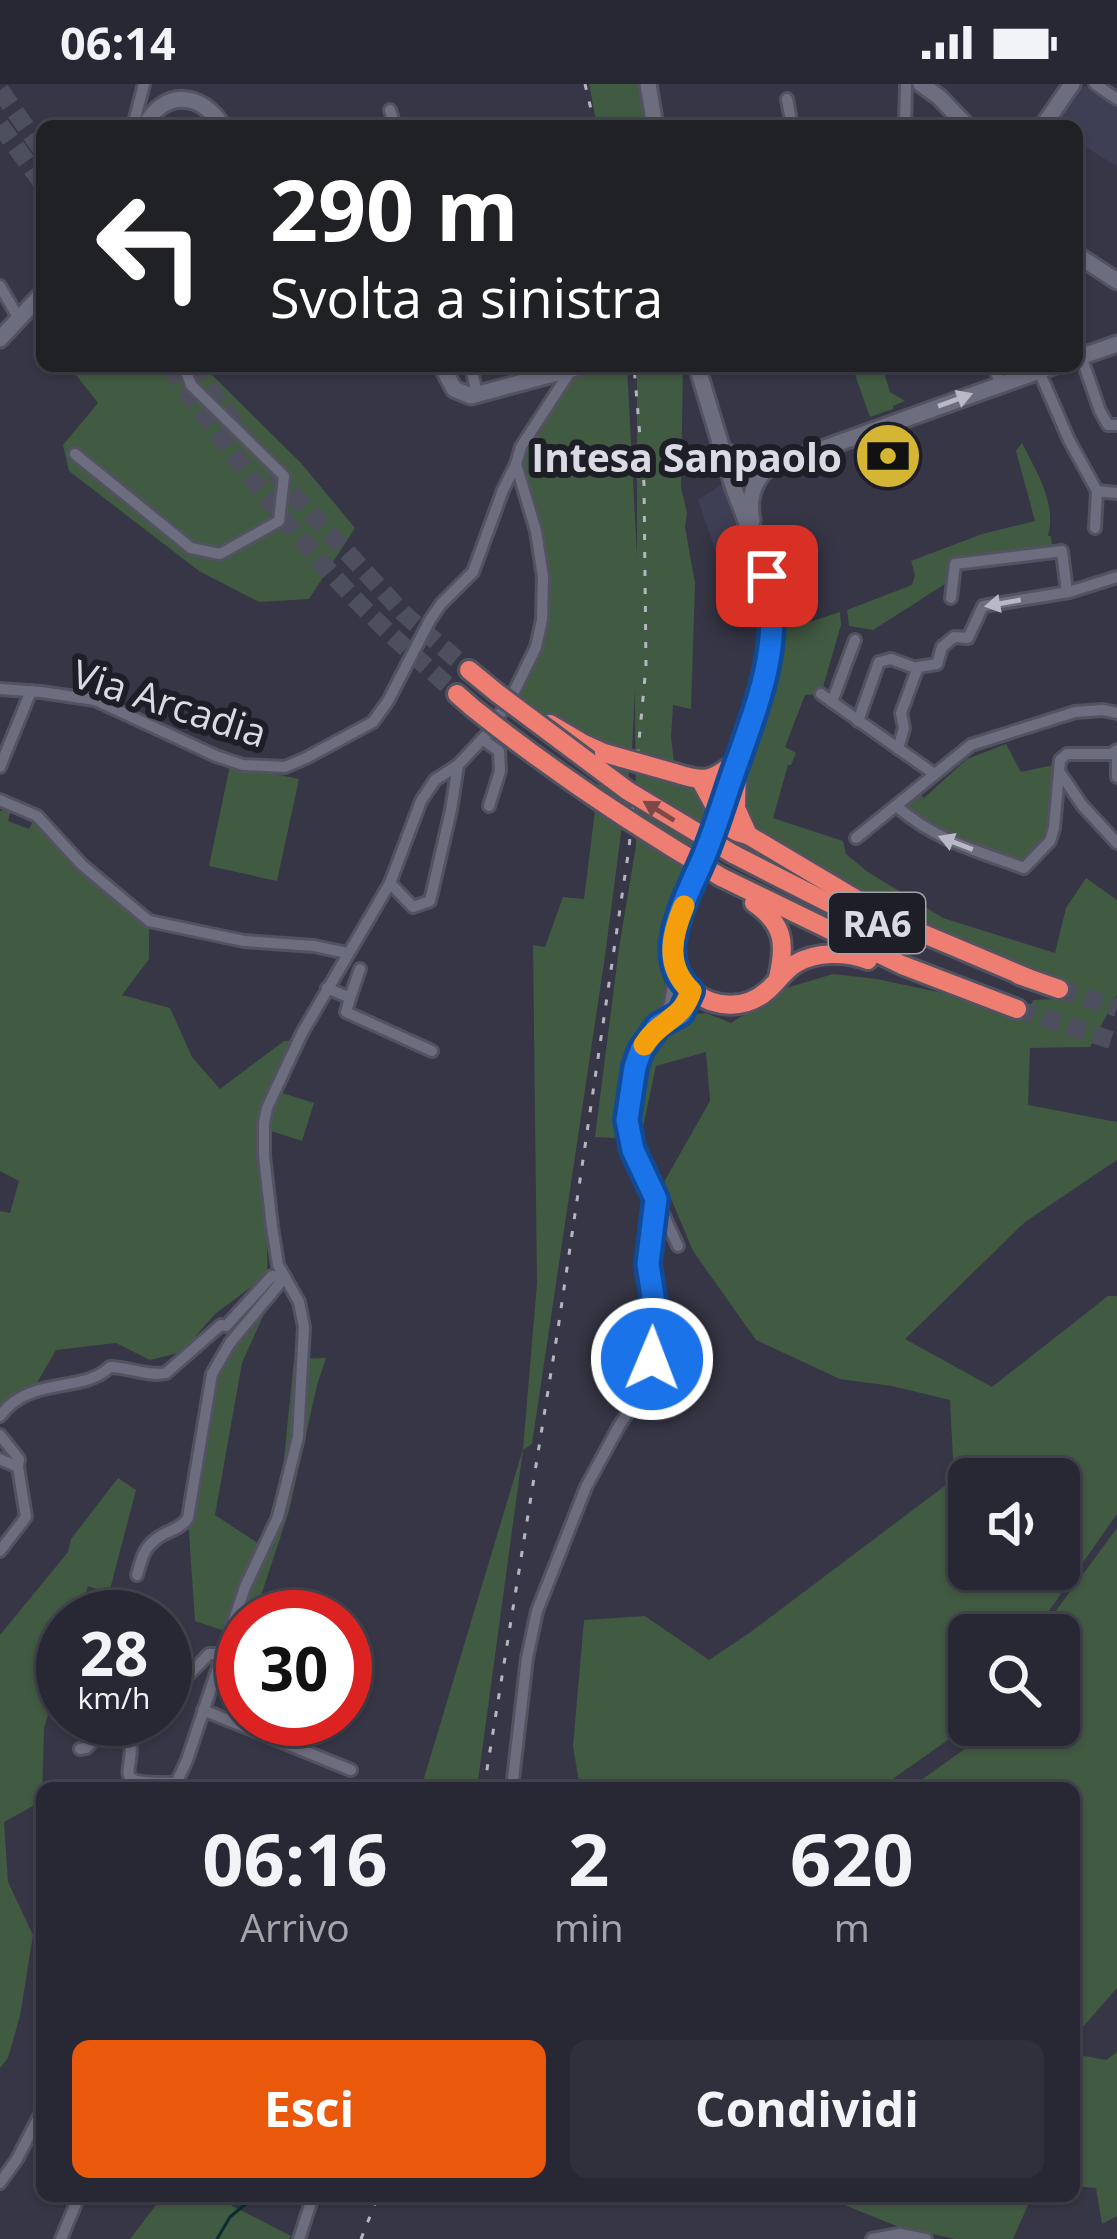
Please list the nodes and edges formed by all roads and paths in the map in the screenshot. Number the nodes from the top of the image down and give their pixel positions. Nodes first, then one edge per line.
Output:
1 (144, 84) edge
2 (649, 84) edge
3 (906, 84) edge
4 (1095, 84) edge
5 (923, 86) edge
6 (1064, 87) edge
7 (787, 99) dead end
8 (1117, 99) edge
9 (390, 110) dead end
10 (135, 120) edge
11 (148, 120) edge
12 (218, 120) edge
13 (393, 120) edge
14 (654, 120) edge
15 (791, 120) edge
16 (905, 120) edge
17 (951, 120) edge
18 (961, 120) edge
19 (1046, 120) edge
20 (1083, 259) edge
21 (1115, 275) edge
22 (0, 286) edge
23 (36, 301) edge
24 (20, 320) junction
25 (0, 339) edge
26 (1117, 344) edge
27 (1083, 356) edge
28 (1083, 367) edge
29 (186, 372) edge
30 (445, 372) edge
31 (472, 372) edge
32 (559, 372) edge
33 (574, 372) edge
34 (697, 372) edge
35 (996, 372) edge
36 (1034, 372) edge
37 (1047, 372) edge
38 (1000, 384) junction
39 (477, 394) junction
40 (1117, 425) edge
41 (719, 439) junction
42 (75, 454) dead end
43 (516, 464) junction
44 (766, 469) junction
45 (1097, 491) junction
46 (1117, 493) edge
47 (1095, 528) dead end
48 (759, 552) junction
49 (1117, 577) edge
50 (1067, 592) junction
51 (951, 598) dead end
52 (855, 640) dead end
53 (917, 669) junction
54 (469, 670) tunnel mouth
55 (0, 689) edge
56 (492, 689) junction
57 (31, 691) junction
58 (457, 694) tunnel mouth
59 (1113, 713) edge
60 (858, 721) junction
61 (482, 739) junction
62 (898, 749) junction
63 (1117, 750) edge
64 (737, 761) junction
65 (1117, 761) edge
66 (458, 765) junction
67 (0, 767) edge
68 (1060, 771) junction
69 (934, 773) junction
70 (1117, 777) edge
71 (701, 782) junction
72 (0, 800) edge
73 (489, 806) dead end
74 (896, 806) junction
75 (713, 835) junction
76 (748, 835) junction
77 (856, 838) dead end
78 (1117, 843) edge
79 (719, 881) junction
80 (389, 883) junction
81 (347, 952) junction
82 (360, 969) dead end
83 (675, 972) junction
84 (1028, 978) junction
85 (778, 979) junction
86 (328, 988) junction
87 (1059, 988) tunnel mouth
88 (964, 990) junction
89 (691, 991) junction
90 (350, 998) junction
91 (670, 1004) junction
92 (716, 1004) junction
93 (1017, 1009) tunnel mouth
94 (681, 1013) junction
95 (658, 1026) junction
96 (432, 1051) dead end
97 (656, 1199) junction
98 (678, 1246) dead end
99 (285, 1276) junction
100 (0, 1416) edge
101 (0, 1436) edge
102 (0, 1460) edge
103 (18, 1467) junction
104 (140, 1534) dead end
105 (155, 1539) junction
106 (0, 1551) edge
107 (136, 1575) dead end
108 (244, 1590) edge
109 (216, 1654) edge
110 (216, 1670) edge
111 (192, 1671) edge
112 (203, 1710) junction
113 (80, 1749) dead end
114 (351, 1771) dead end
115 (137, 1782) edge
116 (177, 1782) edge
117 (513, 1782) edge
118 (36, 2123) edge
119 (0, 2183) edge
120 (76, 2202) edge
121 (311, 2202) edge
122 (61, 2239) edge
123 (298, 2239) edge
124 (872, 2239) edge
125 (926, 2239) edge

1 - 10 street
2 - 14 main road
3 - 16 street
4 - 8 street
5 - 17 main road
5 - 18 main road
6 - 19 main road
7 - 15 street
9 - 13 street
11 - 12 main road
20 - 21 main road
22 - 24 street
23 - 24 main road
24 - 25 main road
26 - 27 main road
28 - 40 street
29 - 42 street
30 - 39 main road
31 - 39 street
32 - 39 main road
33 - 43 street, Via Arcadia
34 - 41 main road
35 - 38 street
36 - 38 main road
37 - 45 street
44 -> 38 main road
41 - 44 main road
41 - 48 main road
43 - 57 street, Via Arcadia
43 - 61 street
44 - 48 main road
45 - 46 street
45 - 47 street
48 - 64 main road
49 - 50 street
50 - 51 street
50 -> 53 street
52 - 60 street
53 - 60 street
53 - 62 street
54 - 56 highway, RA6
55 - 57 street, Via Arcadia
56 - 71 highway, bridge
84 -> 56 highway, RA6, bridge
57 - 67 street
58 - 79 highway, RA6, bridge
59 - 69 street
60 - 62 street
61 - 66 street
61 - 73 street
62 - 69 street
63 - 68 street
64 - 71 highway
64 - 75 main road
64 - 76 highway
65 - 70 street
66 - 80 street
66 - 80 street
68 -> 74 street
68 - 78 street
69 - 74 street
71 - 75 highway
72 - 81 street
74 - 77 street
75 - 76 highway
75 - 83 main road
76 - 84 highway
79 - 85 highway
79 - 88 highway, RA6
80 - 81 street
81 - 86 street
82 - 90 street
83 - 89 main road
83 - 91 street
84 - 87 highway, RA6
85 - 88 highway
85 - 92 highway
86 - 90 street
86 - 99 street
88 - 93 highway, RA6
89 - 91 street
89 - 92 highway
89 - 94 street
90 - 96 street
91 - 95 street
92 - 94 street
94 - 95 street
95 - 97 street
97 - 98 street
97 - 117 street
99 - 100 street
99 - 105 street
99 - 108 street
101 - 103 street
102 - 103 street
103 - 106 street
104 - 105 street
105 - 107 street
109 - 111 street
110 - 112 street
112 - 114 street
112 - 116 street
113 - 115 street
118 - 119 street
120 - 122 street
121 - 123 street
124 - 125 street

